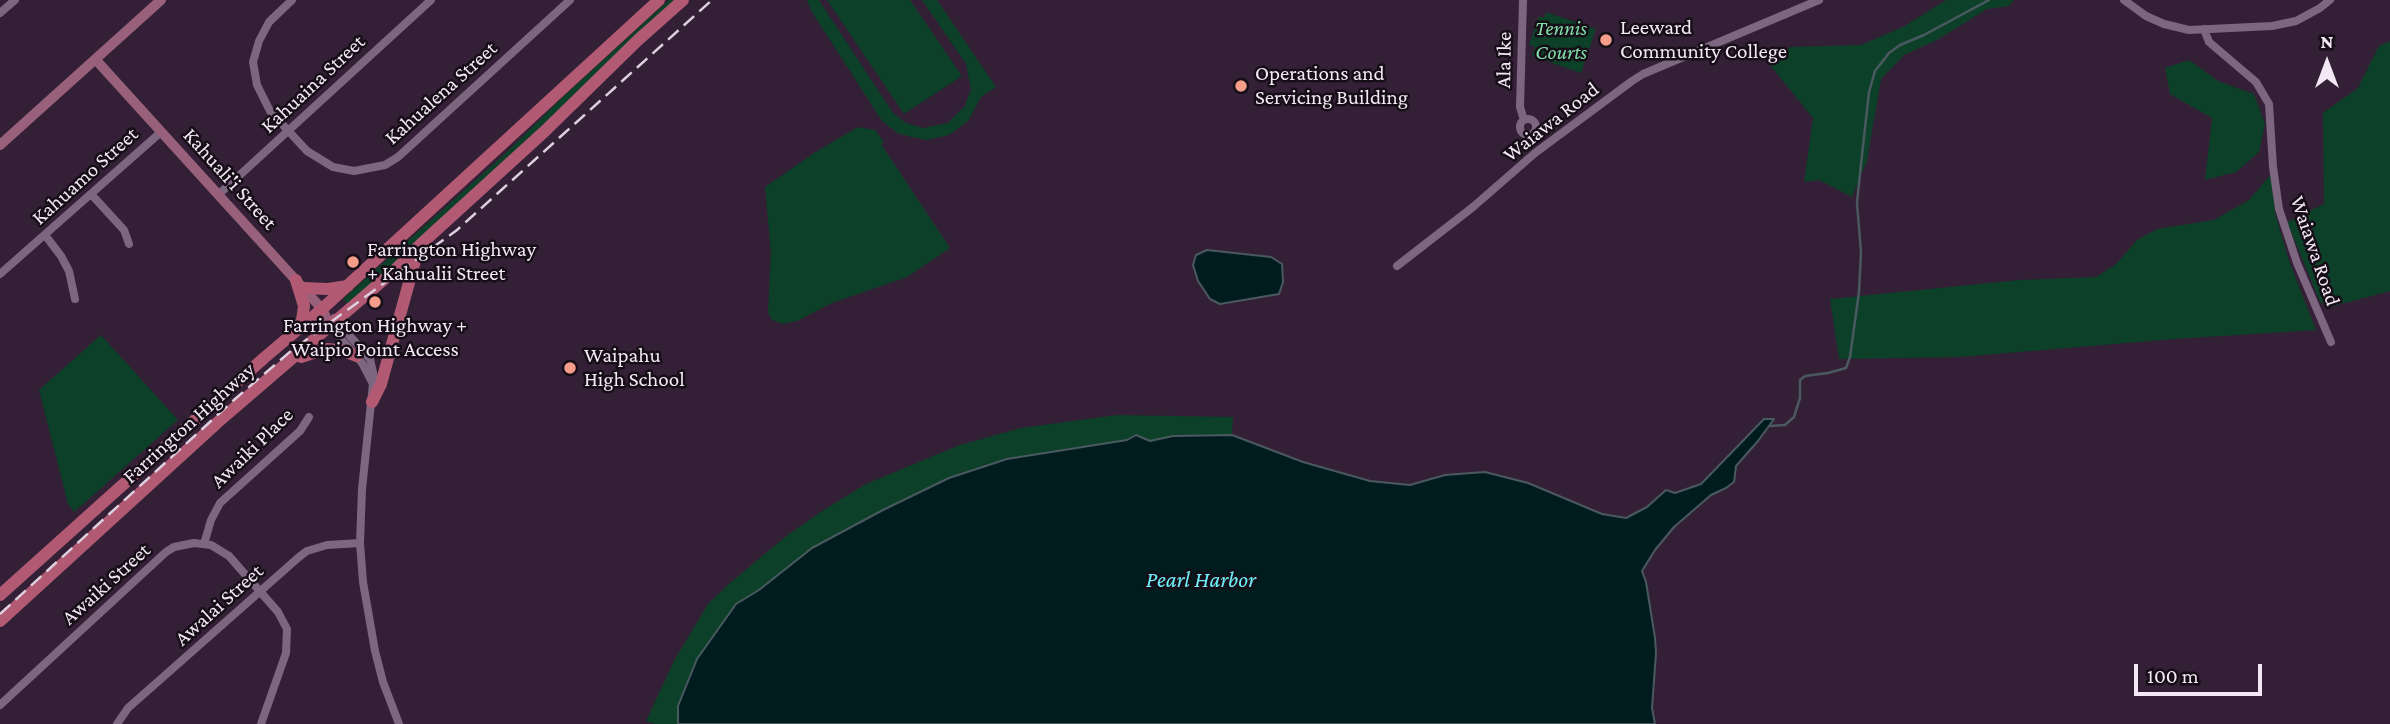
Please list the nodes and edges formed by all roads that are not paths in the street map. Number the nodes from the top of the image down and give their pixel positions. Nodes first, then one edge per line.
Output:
1 (15, 0) edge
2 (161, 0) edge
3 (292, 0) edge
4 (431, 0) edge
5 (570, 0) edge
6 (659, 0) edge
7 (683, 0) edge
8 (1523, 0) edge
9 (1819, 0) edge
10 (2124, 0) edge
11 (2330, 0) edge
12 (0, 13) edge
13 (2204, 29) junction
14 (96, 60) junction
15 (1524, 120) dead end
16 (288, 131) junction
17 (161, 132) junction
18 (0, 145) edge
19 (91, 194) junction
20 (218, 195) junction
21 (45, 235) junction
22 (129, 244) dead end
23 (421, 244) junction
24 (1397, 266) dead end
25 (0, 274) edge
26 (300, 284) junction
27 (348, 286) junction
28 (75, 299) dead end
29 (322, 309) junction
30 (333, 323) junction
31 (295, 332) junction
32 (2331, 342) dead end
33 (357, 356) junction
34 (285, 364) junction
35 (373, 384) junction
36 (372, 402) junction
37 (309, 417) dead end
38 (360, 543) junction
39 (204, 544) junction
40 (260, 592) junction
41 (0, 595) edge
42 (0, 621) edge
43 (0, 705) edge
44 (394, 712) junction
45 (117, 724) edge
46 (261, 724) edge
47 (390, 724) edge
48 (398, 724) edge

1 - 12 street
2 - 14 street
3 - 16 street, Kahualena Street
4 - 16 street, Kahuaina Street
5 - 16 street, Kahualena Street
6 - 27 main road, Farrington Highway
7 - 23 main road, Farrington Highway
8 - 15 street, Ala Ike
9 - 24 street, Waiawa Road
10 - 13 street
11 - 13 street
13 - 32 street, Waiawa Road
14 - 17 street, Kahuali'i Street
14 - 18 street
16 - 20 street, Kahuaina Street
17 - 19 street, Kahuamo Street
17 - 20 street, Kahuali'i Street
19 - 21 street, Kahuamo Street
19 - 22 street
20 - 26 street, Kahuali'i Street
21 - 25 street, Kahuamo Street
21 - 28 street
23 - 30 main road, Farrington Highway
23 - 36 main road
26 - 27 main road
26 - 29 street, Kahuali'i Street
26 - 31 main road
27 - 29 main road, Farrington Highway
29 - 30 street, Kahuali'i Street
29 - 31 main road, Farrington Highway
30 - 33 street
30 - 34 main road, Farrington Highway
30 - 35 street
31 - 41 main road, Farrington Highway
33 - 34 main road
33 - 35 street
34 - 42 main road, Farrington Highway
35 - 36 street
36 - 38 street
37 - 39 street, Awaiki Place
38 - 40 street, Awalai Street
38 - 44 street
39 - 40 street
39 - 43 street, Awaiki Street
40 - 45 street, Awalai Street
40 - 46 street
44 - 47 street
44 - 48 street

